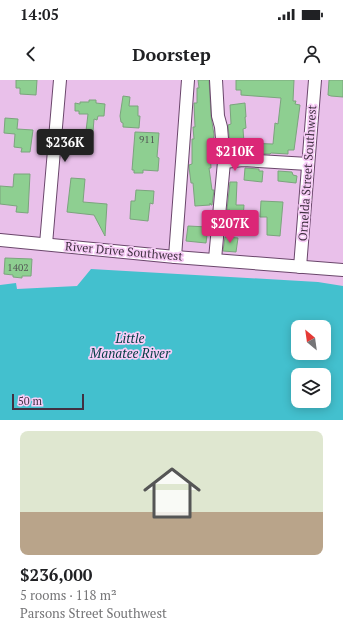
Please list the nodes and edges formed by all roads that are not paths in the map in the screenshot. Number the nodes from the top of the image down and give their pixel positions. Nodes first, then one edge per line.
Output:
1 (60, 80) edge
2 (188, 80) edge
3 (216, 80) edge
4 (315, 80) edge
5 (224, 162) junction
6 (308, 164) junction
7 (0, 240) edge
8 (46, 244) junction
9 (174, 257) junction
10 (215, 259) junction
11 (300, 266) junction
12 (343, 270) edge

1 - 8 street
2 - 9 street
3 - 5 street
4 - 6 street, Ornelda Street Southwest
5 - 6 street
5 - 10 street
6 - 11 street, Ornelda Street Southwest
7 - 8 street, River Drive Southwest
8 - 9 street, River Drive Southwest
9 - 10 street, River Drive Southwest
10 - 11 street, River Drive Southwest
11 - 12 street, River Drive Southwest

